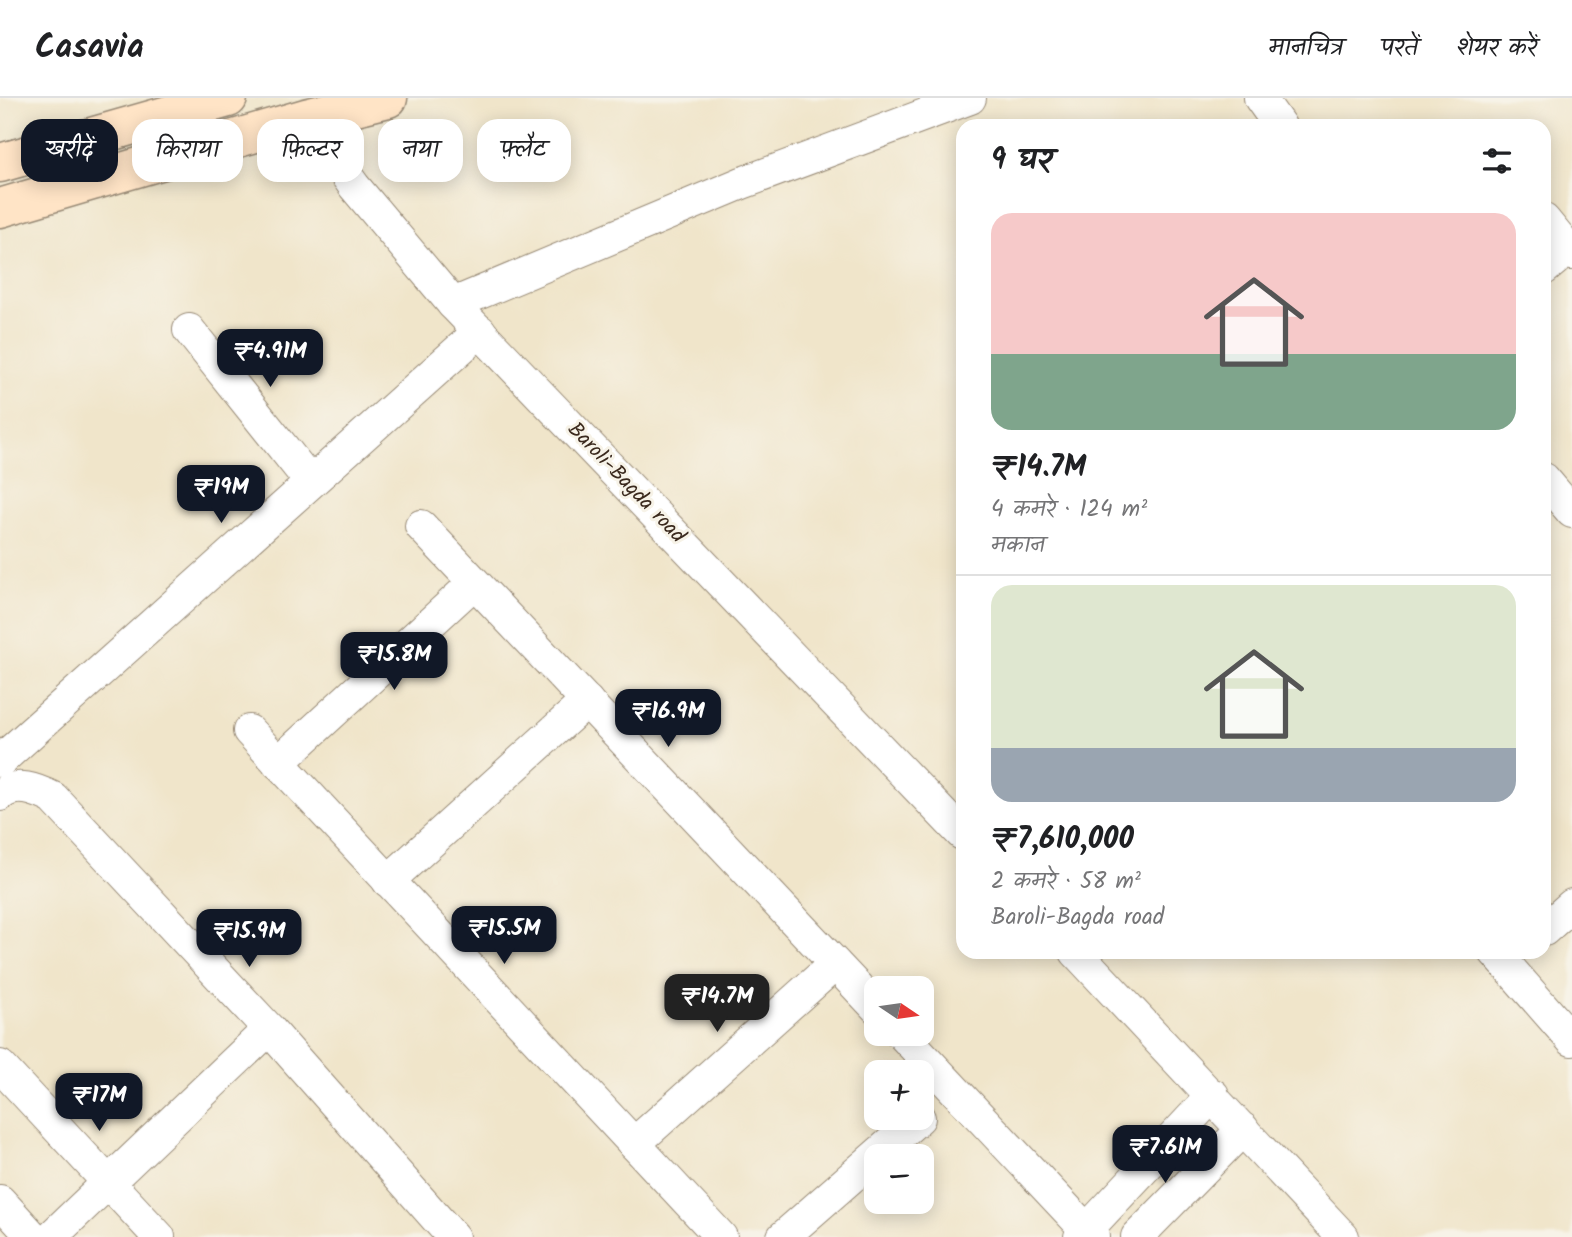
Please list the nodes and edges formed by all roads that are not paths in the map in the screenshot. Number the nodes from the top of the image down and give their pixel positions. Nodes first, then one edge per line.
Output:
1 (228, 98) edge
2 (388, 98) edge
3 (970, 98) edge
4 (1260, 98) edge
5 (306, 118) junction
6 (1275, 119) edge
7 (0, 163) edge
8 (0, 208) edge
9 (1551, 228) edge
10 (1570, 251) edge
11 (1551, 264) edge
12 (453, 304) junction
13 (190, 330) dead end
14 (480, 331) junction
15 (309, 480) junction
16 (1551, 487) edge
17 (1572, 512) edge
18 (421, 526) dead end
19 (474, 583) junction
20 (587, 701) junction
21 (248, 731) dead end
22 (0, 761) edge
23 (278, 763) junction
24 (0, 795) edge
25 (956, 828) edge
26 (388, 881) junction
27 (1572, 905) edge
28 (1551, 924) edge
29 (1083, 959) edge
30 (1508, 959) edge
31 (835, 964) junction
32 (864, 994) edge
33 (269, 1029) junction
34 (1572, 1040) edge
35 (913, 1046) edge
36 (0, 1066) edge
37 (953, 1089) junction
38 (1213, 1095) junction
39 (934, 1106) edge
40 (1243, 1129) junction
41 (906, 1130) edge
42 (634, 1144) junction
43 (109, 1183) junction
44 (0, 1201) edge
45 (1087, 1235) edge
46 (33, 1237) edge
47 (51, 1237) edge
48 (159, 1237) edge
49 (453, 1237) edge
50 (721, 1237) edge
51 (783, 1237) edge
52 (1137, 1237) edge
53 (1343, 1237) edge

1 - 7 main road
2 - 5 main road
3 - 12 street
4 - 6 street
5 - 8 main road
5 - 12 street, Baroli-Bagda road
9 - 10 street
10 - 11 street
12 - 14 street, Baroli-Bagda road
13 - 15 street
14 - 15 street
14 - 25 street, Baroli-Bagda road
15 - 22 street
16 - 17 street
18 - 19 street
19 - 20 street
19 - 23 street
20 - 26 street
20 - 31 street
21 - 23 street
23 - 26 street
24 - 33 street
26 - 42 street
27 - 28 street
29 - 38 street
30 - 34 street
31 - 32 street
31 - 42 street
33 - 43 street
33 - 49 street
35 - 37 street
36 - 43 street
37 - 39 street
37 - 45 street
38 - 40 street
38 - 45 street
40 - 52 street
40 - 53 street
41 - 51 street
42 - 50 street
43 - 47 street
43 - 48 street
44 - 46 street

